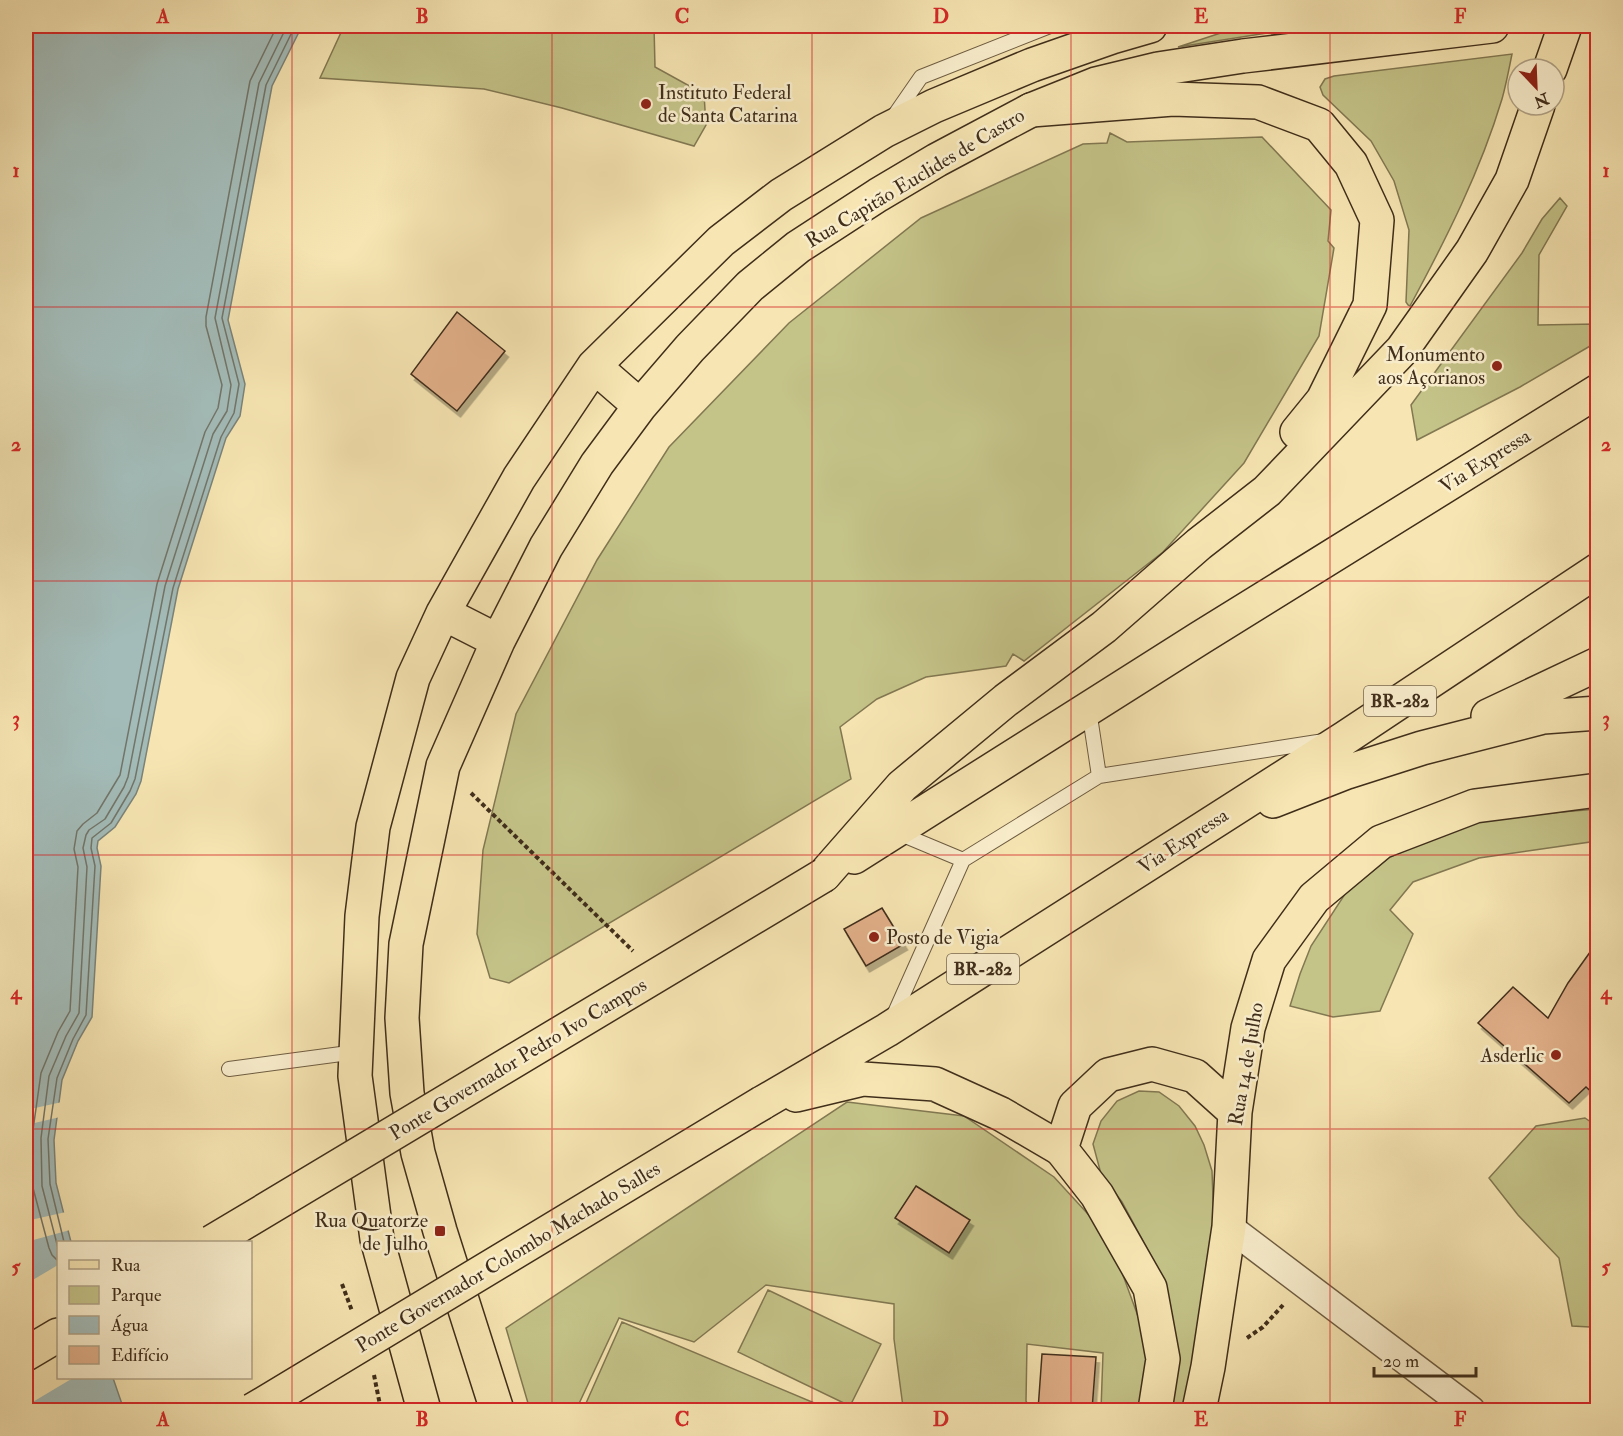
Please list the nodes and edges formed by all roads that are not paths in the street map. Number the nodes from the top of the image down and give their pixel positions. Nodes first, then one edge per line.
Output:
1 (1050, 26) edge
2 (1150, 26) edge
3 (1492, 26) edge
4 (1565, 26) edge
5 (1554, 57) edge
6 (1031, 110) junction
7 (1534, 117) edge
8 (884, 131) junction
9 (594, 366) junction
10 (1598, 391) edge
11 (640, 406) junction
12 (1199, 544) junction
13 (1598, 570) edge
14 (443, 613) junction
15 (498, 641) junction
16 (1598, 664) edge
17 (1089, 708) junction
18 (1598, 713) edge
19 (1345, 738) junction
20 (1422, 748) junction
21 (1099, 776) junction
22 (1598, 789) edge
23 (1201, 830) junction
24 (894, 832) junction
25 (963, 860) junction
26 (824, 875) junction
27 (887, 1030) junction
28 (356, 1052) junction
29 (229, 1069) dead end
30 (762, 1103) junction
31 (1235, 1113) junction
32 (1061, 1149) junction
33 (1229, 1227) junction
34 (214, 1241) edge
35 (57, 1336) edge
36 (26, 1354) edge
37 (253, 1410) edge
38 (424, 1410) edge
39 (497, 1410) edge
40 (1155, 1410) edge
41 (1199, 1410) edge
42 (1471, 1410) edge

1 - 8 lane
2 - 8 main road, Rua Capitão Euclides de Castro
3 - 6 main road, Rua Capitão Euclides de Castro
4 - 5 main road
6 - 11 main road, Rua Capitão Euclides de Castro
6 - 12 main road
7 - 12 main road
8 - 9 main road, Rua Capitão Euclides de Castro
9 - 11 main road
9 - 14 main road, Rua Capitão Euclides de Castro
10 - 17 main road, Via Expressa
11 - 15 main road, Rua Capitão Euclides de Castro
12 - 26 main road
13 - 19 main road, Via Expressa / BR-282
14 - 15 main road
14 - 28 main road, Rua Capitão Euclides de Castro
15 - 39 main road, Rua Capitão Euclides de Castro
16 - 20 main road
17 - 21 lane
17 - 24 main road, Via Expressa
18 - 20 main road
19 - 21 lane
19 - 23 main road, Via Expressa / BR-282
20 - 23 main road
21 - 25 lane
22 - 31 main road, Rua 14 de Julho
23 - 27 main road, Via Expressa / BR-282
24 - 25 lane
24 - 26 main road, Via Expressa
25 - 27 lane
26 - 34 main road, Ponte Governador Pedro Ivo Campos, bridge
27 - 30 main road, Via Expressa / BR-282
28 - 29 lane
28 - 38 main road, Rua Capitão Euclides de Castro
30 - 32 main road
30 - 37 main road, Ponte Governador Colombo Machado Salles, bridge
31 - 32 main road
31 - 33 main road, Rua 14 de Julho
32 - 40 main road
33 - 41 main road, Rua 14 de Julho
33 - 42 street
35 - 36 main road

